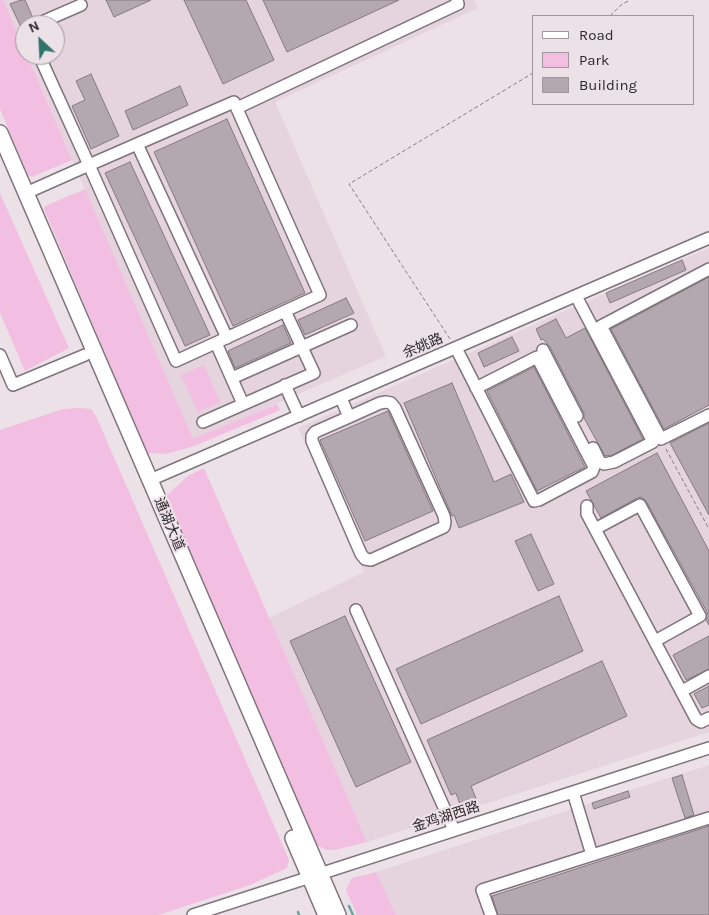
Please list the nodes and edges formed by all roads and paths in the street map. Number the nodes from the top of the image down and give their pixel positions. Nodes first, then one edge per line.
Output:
1 (457, 0) edge
2 (630, 0) edge
3 (81, 5) dead end
4 (58, 15) edge
5 (611, 15) edge
6 (44, 65) edge
7 (532, 73) edge
8 (237, 108) junction
9 (0, 134) edge
10 (137, 144) junction
11 (0, 160) edge
12 (89, 166) junction
13 (26, 193) junction
14 (709, 238) edge
15 (709, 268) edge
16 (576, 296) junction
17 (285, 311) junction
18 (351, 325) dead end
19 (222, 340) junction
20 (302, 347) junction
21 (456, 348) junction
22 (543, 350) dead end
23 (0, 355) edge
24 (85, 355) junction
25 (232, 378) junction
26 (285, 385) junction
27 (476, 388) junction
28 (341, 398) junction
29 (243, 404) junction
30 (709, 415) edge
31 (299, 416) junction
32 (349, 417) junction
33 (203, 422) dead end
34 (661, 439) junction
35 (150, 480) junction
36 (587, 506) dead end
37 (594, 529) junction
38 (709, 529) edge
39 (356, 610) dead end
40 (655, 641) junction
41 (709, 676) edge
42 (682, 691) junction
43 (709, 718) edge
44 (709, 748) edge
45 (573, 792) junction
46 (709, 818) edge
47 (454, 830) junction
48 (592, 855) junction
49 (315, 875) junction
50 (193, 915) edge
51 (326, 915) edge
52 (338, 915) edge
53 (491, 915) edge

1 - 8 street
2 - 5 path
3 - 4 street
6 - 12 street
7 - 21 path
8 - 10 street
8 - 17 street
9 - 13 main road, 通湖大道
10 - 12 street
10 - 19 street
11 - 24 main road, 通湖大道
12 - 13 street
12 - 19 street
13 - 35 main road, 通湖大道
14 - 16 street, 余姚路
15 - 34 street
16 - 21 street, 余姚路
16 - 22 street
17 - 19 street
17 - 20 street
18 - 20 street
19 - 25 street
20 - 25 street
20 - 26 street
21 - 27 street
21 - 28 street, 余姚路
23 - 24 street
24 - 49 main road, 通湖大道
25 - 29 street
26 - 29 street
26 - 31 street
27 - 27 street
28 - 31 street, 余姚路
28 - 32 street
29 - 33 street
30 - 34 street
31 - 35 street, 余姚路
32 - 32 street
34 - 38 path
35 - 49 main road, 通湖大道
36 - 37 street
37 - 40 street
37 - 40 street
39 - 47 street
40 - 42 street
41 - 42 street
42 - 43 street
44 - 45 street, 金鸡湖西路
45 - 47 street, 金鸡湖西路
45 - 48 street
46 - 48 street
47 - 49 street, 金鸡湖西路
48 - 53 street
49 - 50 street, 金鸡湖西路
49 - 51 main road, 通湖大道
49 - 52 main road, 通湖大道

